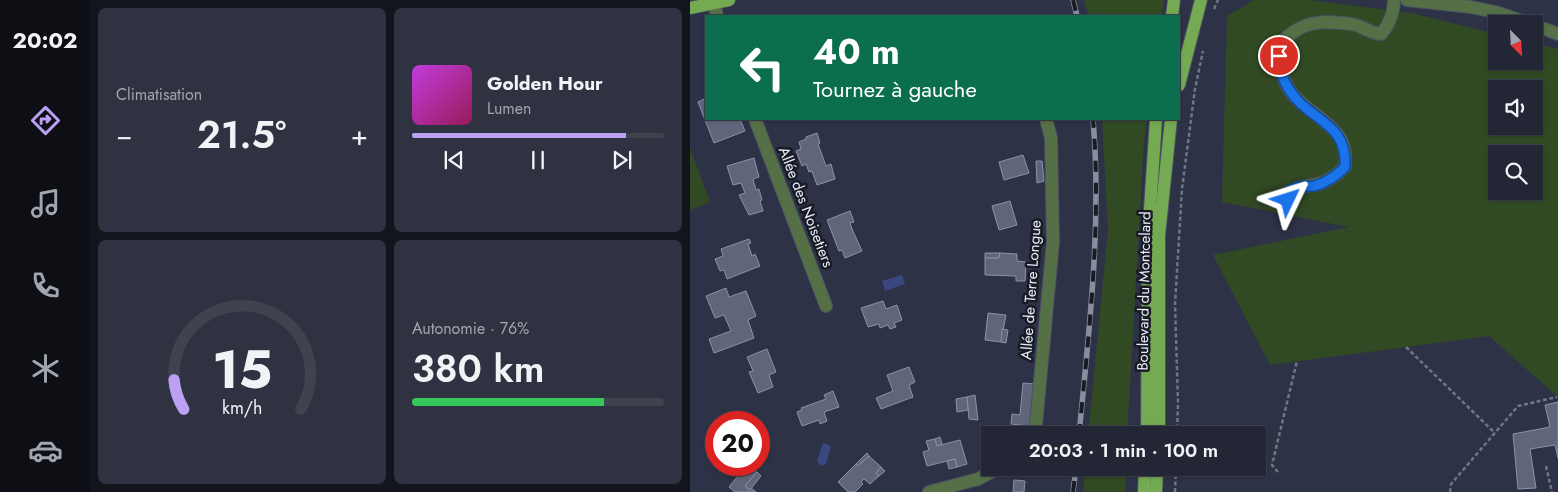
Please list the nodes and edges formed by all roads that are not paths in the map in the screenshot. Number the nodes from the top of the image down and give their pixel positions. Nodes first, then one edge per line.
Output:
1 (729, 0) edge
2 (1174, 0) edge
3 (1201, 0) edge
4 (1394, 0) edge
5 (1407, 0) edge
6 (714, 3) junction
7 (690, 8) edge
8 (717, 15) edge
9 (1172, 15) edge
10 (1504, 15) edge
11 (1543, 28) edge
12 (1558, 34) edge
13 (1180, 81) edge
14 (755, 120) edge
15 (1046, 120) edge
16 (1156, 120) edge
17 (1171, 120) edge
18 (1288, 200) dead end
19 (826, 306) dead end
20 (1036, 426) edge
21 (1147, 426) edge
22 (1159, 426) edge
23 (984, 476) edge
24 (1145, 476) edge
25 (1157, 476) edge
26 (929, 492) edge
27 (1144, 492) edge
28 (1156, 492) edge

1 - 6 main road
2 - 9 main road
3 - 13 main road
4 - 18 street
5 - 10 street
6 - 7 main road
6 - 8 street
11 - 12 street
14 - 19 street, Allée des Noisetiers
15 - 20 street, Allée de Terre Longue
16 - 21 main road, Boulevard du Montcelard
17 - 22 main road, Boulevard du Montcelard
23 - 26 street
24 - 27 main road
25 - 28 main road

